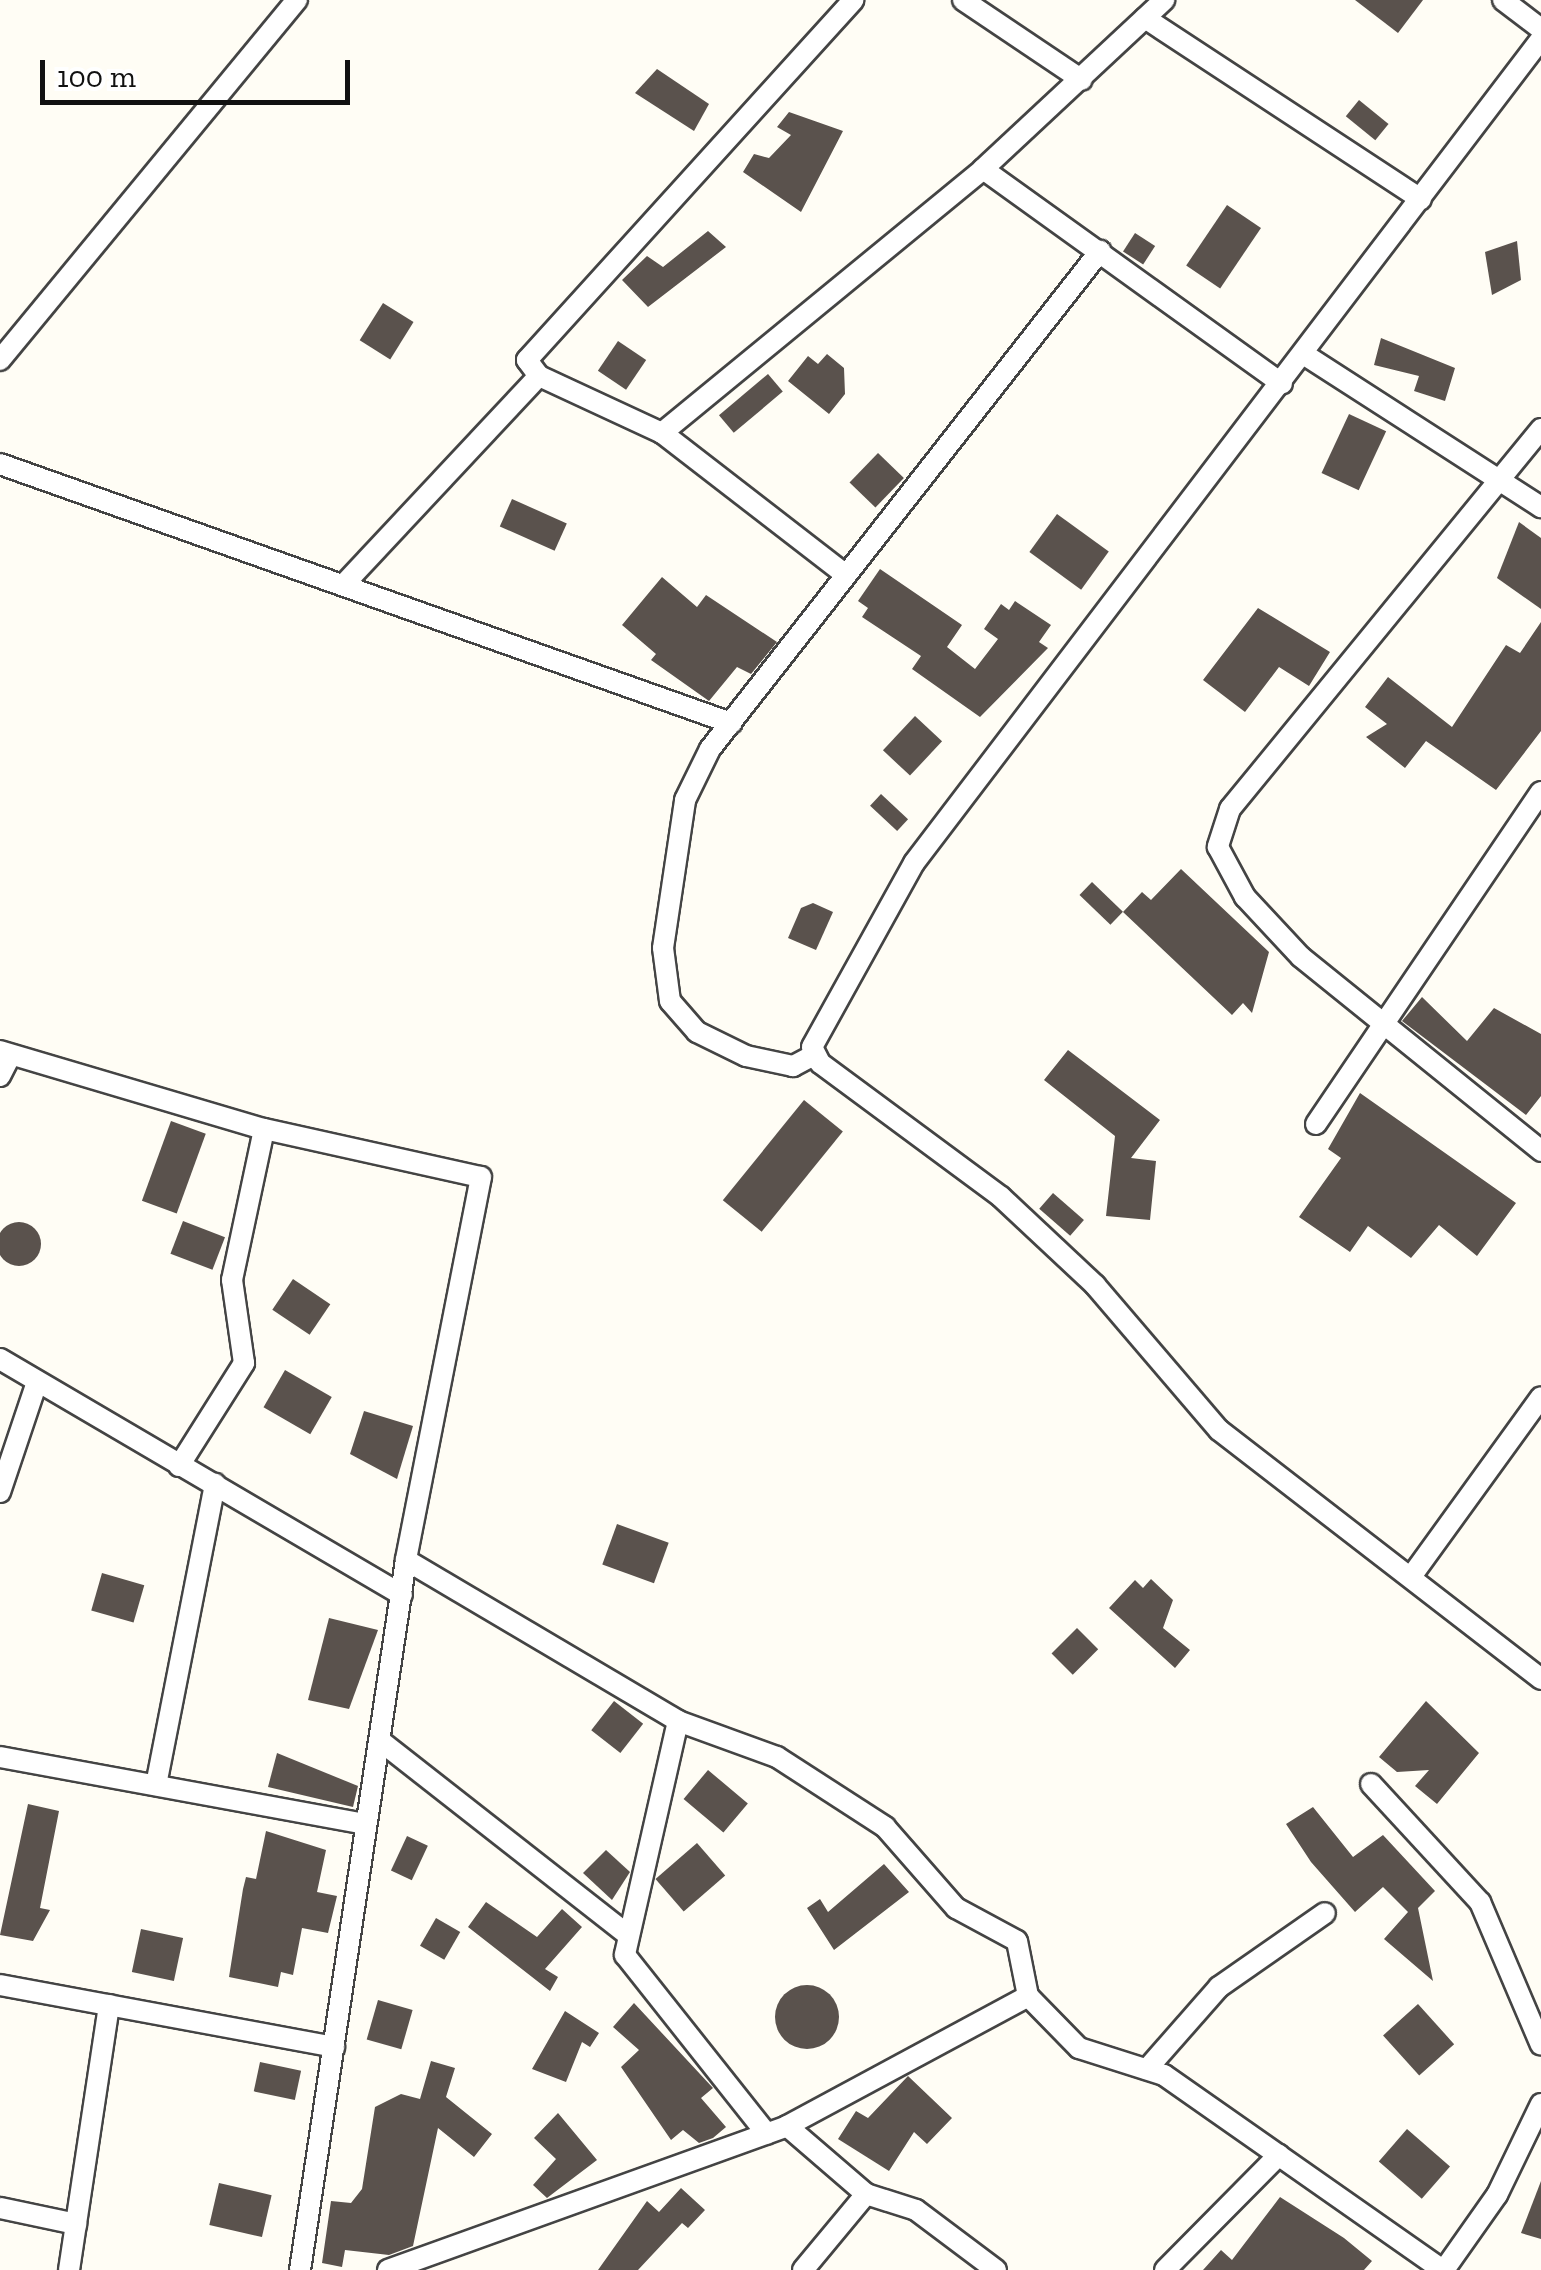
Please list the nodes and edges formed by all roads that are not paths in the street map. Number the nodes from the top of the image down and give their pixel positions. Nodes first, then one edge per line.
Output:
1 (297, 0) edge
2 (852, 0) edge
3 (963, 0) edge
4 (1164, 0) edge
5 (1503, 0) edge
6 (1145, 18) junction
7 (1541, 29) edge
8 (1541, 39) edge
9 (1082, 80) junction
10 (984, 170) junction
11 (1421, 199) junction
12 (1100, 251) junction
13 (1305, 355) junction
14 (0, 360) edge
15 (539, 376) junction
16 (1282, 384) junction
17 (1541, 430) edge
18 (662, 433) junction
19 (0, 464) edge
20 (1504, 480) junction
21 (1541, 507) edge
22 (846, 575) junction
23 (347, 581) junction
24 (731, 722) junction
25 (1541, 792) edge
26 (1377, 1022) junction
27 (814, 1055) junction
28 (3, 1061) edge
29 (1316, 1124) dead end
30 (264, 1129) junction
31 (1541, 1150) edge
32 (0, 1359) edge
33 (37, 1382) junction
34 (1541, 1396) edge
35 (179, 1466) junction
36 (215, 1484) junction
37 (0, 1492) edge
38 (406, 1560) junction
39 (1413, 1574) junction
40 (402, 1595) junction
41 (1541, 1679) edge
42 (678, 1721) junction
43 (383, 1743) junction
44 (0, 1757) edge
45 (1371, 1784) dead end
46 (156, 1785) junction
47 (364, 1824) junction
48 (1324, 1913) dead end
49 (625, 1933) junction
50 (0, 1985) edge
51 (1028, 1996) junction
52 (109, 2005) junction
53 (1541, 2045) edge
54 (334, 2047) junction
55 (1147, 2069) junction
56 (1541, 2104) edge
57 (788, 2126) junction
58 (767, 2134) junction
59 (1279, 2156) junction
60 (866, 2194) junction
61 (0, 2208) edge
62 (76, 2224) junction
63 (1415, 2264) edge
64 (69, 2270) edge
65 (300, 2270) edge
66 (388, 2270) edge
67 (802, 2270) edge
68 (996, 2270) edge
69 (1165, 2270) edge
70 (1444, 2270) edge

1 - 14 street
2 - 15 street
3 - 9 street
4 - 6 street
5 - 7 street
6 - 9 street
6 - 11 street
8 - 11 street
9 - 10 street
10 - 12 street
10 - 18 street
11 - 13 street
12 - 16 street
12 - 22 street
13 - 16 street
13 - 20 street
15 - 18 street
15 - 23 street
16 - 27 street
17 - 20 street
18 - 22 street
19 - 23 street
20 - 21 street
20 - 26 street
22 - 24 street
23 - 24 street
24 - 27 street
25 - 26 street
26 - 29 street
26 - 31 street
27 - 39 street
28 - 30 street
30 - 35 street
30 - 38 street
32 - 33 street
33 - 35 street
33 - 37 street
34 - 39 street
35 - 36 street
36 - 40 street
36 - 46 street
38 - 40 street
38 - 42 street
39 - 41 street
40 - 43 street
42 - 49 street
42 - 51 street
43 - 47 street
43 - 49 street
44 - 46 street
45 - 53 street
46 - 47 street
47 - 54 street
48 - 55 street
49 - 58 street
50 - 52 street
51 - 55 street
51 - 57 street
52 - 54 street
52 - 62 street
54 - 65 street
55 - 59 street
56 - 70 street
57 - 58 street
57 - 60 street
58 - 66 street
59 - 63 street
59 - 69 street
60 - 67 street
60 - 68 street
61 - 62 street
62 - 64 street
63 - 70 street

